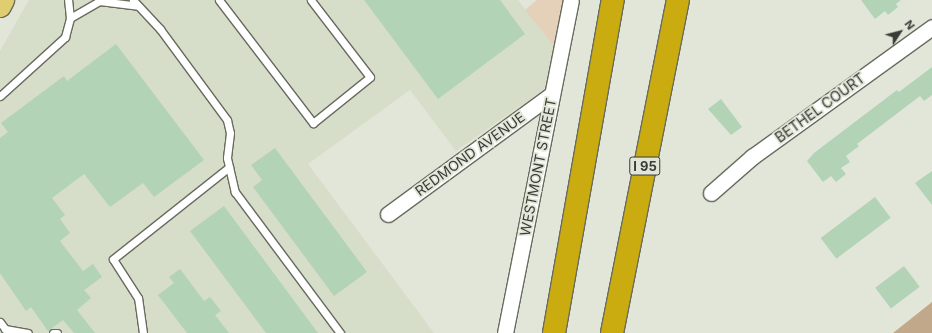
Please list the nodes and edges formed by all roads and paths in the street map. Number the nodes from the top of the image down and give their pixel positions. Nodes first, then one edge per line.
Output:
1 (3, 0) edge
2 (68, 0) edge
3 (99, 0) edge
4 (133, 0) edge
5 (219, 0) edge
6 (311, 0) edge
7 (571, 0) edge
8 (613, 0) edge
9 (678, 0) edge
10 (0, 6) edge
11 (138, 6) junction
12 (70, 18) junction
13 (932, 27) edge
14 (552, 94) junction
15 (0, 96) edge
16 (229, 167) junction
17 (711, 193) dead end
18 (388, 214) dead end
19 (0, 322) edge
20 (28, 333) edge
21 (53, 333) edge
22 (57, 333) edge
23 (143, 333) edge
24 (340, 333) edge
25 (505, 333) edge
26 (554, 333) edge
27 (612, 333) edge

1 - 10 main road
2 - 12 lane
3 - 11 lane
3 - 12 lane
4 - 11 lane
5 - 6 lane
7 - 14 street, WESTMONT STREET
8 - 26 highway
9 - 27 highway, I 95
11 - 16 lane
12 - 15 lane
13 - 17 street, BETHEL COURT
14 - 18 street, REDMOND AVENUE
14 - 25 street, WESTMONT STREET
16 - 23 lane
16 - 24 lane
19 - 20 lane
21 - 22 lane

